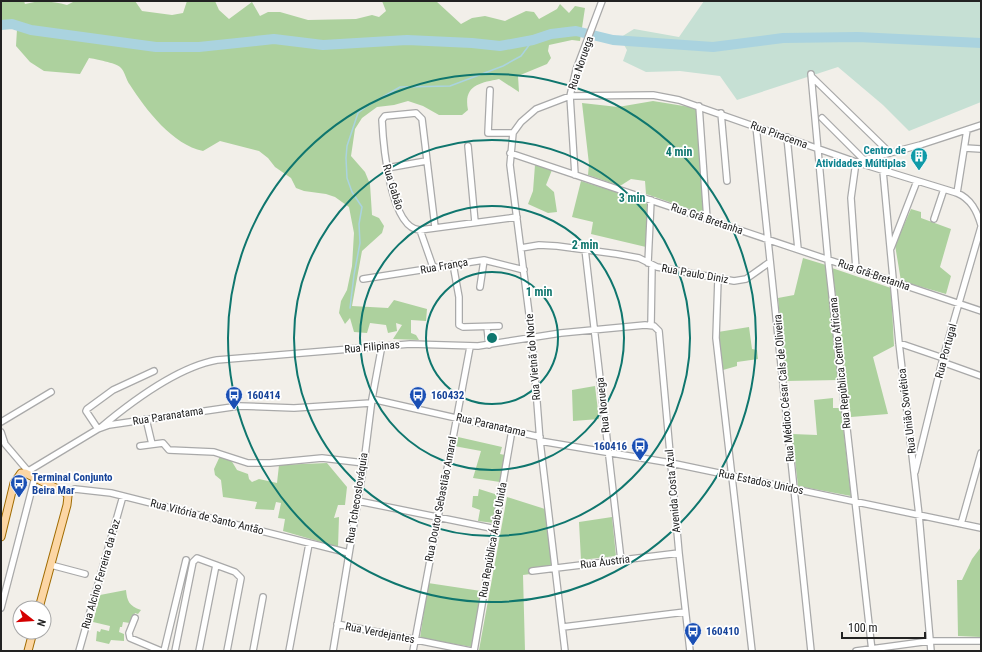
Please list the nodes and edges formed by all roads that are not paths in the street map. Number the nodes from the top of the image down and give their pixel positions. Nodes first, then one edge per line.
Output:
1 (602, 1) edge
2 (490, 90) dead end
3 (570, 96) junction
4 (699, 106) junction
5 (721, 113) junction
6 (822, 118) dead end
7 (981, 125) edge
8 (756, 126) junction
9 (967, 130) junction
10 (513, 133) junction
11 (787, 137) junction
12 (468, 146) dead end
13 (965, 148) junction
14 (818, 149) junction
15 (981, 149) edge
16 (510, 153) junction
17 (890, 153) junction
18 (864, 160) junction
19 (426, 161) junction
20 (856, 162) junction
21 (387, 168) junction
22 (883, 171) junction
23 (576, 175) junction
24 (727, 181) dead end
25 (917, 181) junction
26 (944, 189) junction
27 (957, 193) junction
28 (651, 200) junction
29 (517, 217) junction
30 (707, 219) junction
31 (934, 219) dead end
32 (476, 222) junction
33 (435, 226) junction
34 (981, 226) edge
35 (420, 230) junction
36 (766, 239) junction
37 (979, 245) edge
38 (521, 248) junction
39 (585, 249) junction
40 (798, 249) junction
41 (890, 250) junction
42 (484, 260) junction
43 (828, 260) junction
44 (770, 262) junction
45 (453, 264) junction
46 (650, 264) junction
47 (433, 268) junction
48 (856, 269) junction
49 (524, 270) junction
50 (363, 279) dead end
51 (718, 279) junction
52 (894, 282) junction
53 (480, 287) dead end
54 (958, 304) junction
55 (981, 311) edge
56 (651, 325) junction
57 (499, 326) dead end
58 (487, 327) junction
59 (595, 329) junction
60 (532, 337) junction
61 (899, 343) junction
62 (382, 345) junction
63 (489, 345) junction
64 (470, 347) junction
65 (943, 360) junction
66 (154, 371) dead end
67 (981, 376) edge
68 (51, 392) dead end
69 (371, 401) junction
70 (457, 417) junction
71 (146, 419) junction
72 (1, 422) edge
73 (99, 428) junction
74 (512, 430) junction
75 (1, 432) edge
76 (540, 439) junction
77 (152, 444) junction
78 (140, 446) dead end
79 (608, 453) junction
80 (981, 453) edge
81 (364, 463) junction
82 (671, 463) junction
83 (27, 472) junction
84 (733, 476) junction
85 (914, 476) junction
86 (35, 477) junction
87 (793, 488) junction
88 (66, 493) junction
89 (123, 496) junction
90 (358, 501) junction
91 (855, 501) junction
92 (4, 513) edge
93 (919, 514) junction
94 (437, 517) junction
95 (961, 524) junction
96 (981, 528) edge
97 (496, 529) junction
98 (1, 537) edge
99 (309, 544) junction
100 (349, 553) junction
101 (678, 553) junction
102 (186, 560) dead end
103 (621, 560) junction
104 (216, 564) junction
105 (50, 565) junction
106 (556, 568) junction
107 (532, 571) dead end
108 (85, 574) dead end
109 (263, 596) dead end
110 (41, 600) edge
111 (1, 608) edge
112 (685, 612) junction
113 (135, 618) dead end
114 (337, 624) junction
115 (563, 627) junction
116 (31, 640) edge
117 (415, 640) junction
118 (930, 641) junction
119 (981, 641) edge
120 (872, 650) edge
121 (28, 651) edge
122 (79, 651) edge
123 (161, 651) edge
124 (164, 651) edge
125 (175, 651) edge
126 (199, 651) edge
127 (227, 651) edge
128 (253, 651) edge
129 (289, 651) edge
130 (333, 651) edge
131 (413, 651) edge
132 (471, 651) edge
133 (474, 651) edge
134 (565, 651) edge
135 (690, 651) edge
136 (752, 651) edge
137 (811, 651) edge
138 (856, 651) edge
139 (932, 651) edge

1 - 3 street, Rua Noruega
2 - 10 street
3 - 4 street, Rua Piracema
3 - 10 street
3 - 23 street, Rua Noruega
4 - 5 street, Rua Piracema
4 - 30 street
5 - 8 street, Rua Piracema
5 - 24 street
6 - 18 street
7 - 9 street
8 - 11 street, Rua Piracema
8 - 36 street, Rua Médico César Cals de Oliveira
9 - 13 street
9 - 17 street
10 - 16 street, Rua Vietnã do Norte
11 - 14 street, Rua Piracema
11 - 40 street
12 - 32 street
13 - 15 street
13 - 27 street
14 - 17 street, Rua República Centro Africana
14 - 20 street, Rua Piracema
14 - 43 street, Rua República Centro Africana
16 - 23 street, Rua Grã Bretanha
16 - 29 street, Rua Vietnã do Norte
17 - 18 street
18 - 20 street
19 - 21 street
19 - 21 street, Rua Gabão
19 - 33 street
20 - 22 street, Rua Piracema
20 - 48 street
21 - 35 street, Rua Gabão
22 - 25 street, Rua Piracema
22 - 41 street, Rua União Soviética
23 - 28 street, Rua Grã Bretanha
25 - 26 street, Rua Piracema
25 - 41 street
26 - 27 street, Rua Piracema
26 - 31 street
27 - 34 street, Rua Piracema
28 - 30 street, Rua Grã Bretanha
28 - 46 street
29 - 32 street
29 - 38 street, Rua Vietnã do Norte
30 - 36 street, Rua Grã Bretanha
32 - 33 street
33 - 35 street
34 - 37 street, Rua Portugal
35 - 47 street
36 - 40 street, Rua Grã-Bretanha
36 - 44 street, Rua Médico César Cals de Oliveira
37 - 54 street, Rua Portugal
38 - 39 street, Rua Paulo Diniz
38 - 49 street, Rua Vietnã do Norte
39 - 46 street, Rua Paulo Diniz
39 - 59 street, Rua Noruega
40 - 43 street, Rua Grã-Bretanha
41 - 52 street, Rua União Soviética
42 - 45 street, Rua França
42 - 49 street, Rua França
42 - 53 street
43 - 48 street, Rua Grã-Bretanha
43 - 91 street, Rua República Centro Africana
44 - 51 street, Rua Paulo Diniz
44 - 87 street, Rua Médico César Cals de Oliveira
45 - 47 street, Rua França
45 - 58 street
46 - 51 street, Rua Paulo Diniz
46 - 56 street
47 - 50 street, Rua França
48 - 52 street, Rua Grã-Bretanha
49 - 60 street, Rua Vietnã do Norte
51 - 84 street
52 - 54 street, Rua Grã-Bretanha
52 - 61 street, Rua União Soviética
54 - 55 street, Rua Grã-Bretanha
54 - 65 street, Rua Portugal
56 - 59 street, Rua Filipinas
56 - 82 street, Avenida Costa Azul
57 - 58 street
58 - 63 street
59 - 60 street, Rua Filipinas
59 - 79 street, Rua Noruega
60 - 63 street, Rua Filipinas
60 - 76 street, Rua Vietnã do Norte
61 - 65 street
61 - 85 street, Rua União Soviética
62 - 64 street, Rua Filipinas
62 - 69 street, Rua Tchecoslováquia
62 - 73 street, Rua Filipinas
63 - 64 street, Rua Filipinas
64 - 70 street, Rua Doutor Sebastião Amaral
65 - 67 street
65 - 85 street, Rua Portugal
66 - 73 street
68 - 72 street
69 - 70 street, Rua Paranatama
69 - 71 street, Rua Paranatama
69 - 81 street, Rua Tchecoslováquia
70 - 74 street, Rua Paranatama
70 - 94 street, Rua Doutor Sebastião Amaral
71 - 73 street, Rua Paranatama
71 - 77 street
73 - 83 street, Rua Paranatama
74 - 76 street, Rua Paranatama
74 - 97 street, Rua República Árabe Unida
75 - 83 street
76 - 79 street, Rua Estados Unidos
76 - 106 street, Rua Vietnã do Norte
77 - 78 street
77 - 81 street
79 - 82 street, Rua Estados Unidos
79 - 103 street, Rua Noruega
80 - 95 street
81 - 90 street, Rua Tchecoslováquia
82 - 84 street, Rua Estados Unidos
82 - 101 street, Avenida Costa Azul
83 - 86 main road
83 - 92 main road, Rua Paranatama
84 - 87 street, Rua Estados Unidos
84 - 136 street
85 - 93 street, Rua União Soviética
86 - 88 main road
86 - 111 street
87 - 91 street, Rua Estados Unidos
87 - 137 street, Rua Médico César Cals de Oliveira
88 - 89 street, Rua Vitória de Santo Antão
88 - 105 main road
89 - 99 street, Rua Vitória de Santo Antão
89 - 122 street, Rua Alcino Ferreira da Paz
90 - 94 street
90 - 100 street, Rua Tchecoslováquia
91 - 93 street, Rua Estados Unidos
91 - 120 street, Rua República Centro Africana
92 - 98 main road, Rua Paranatama
93 - 95 street, Rua Estados Unidos
93 - 118 street, Rua União Soviética
94 - 97 street
94 - 117 street, Rua Doutor Sebastião Amaral
95 - 96 street, Rua Estados Unidos
97 - 133 street, Rua República Árabe Unida
99 - 100 street, Rua Vitória de Santo Antão
99 - 129 street
100 - 114 street, Rua Tchecoslováquia
101 - 103 street, Rua Áustria
101 - 112 street, Avenida Costa Azul
102 - 124 street
103 - 106 street, Rua Áustria
104 - 125 street
104 - 126 street
104 - 127 street
105 - 108 street
105 - 110 main road
106 - 107 street, Rua Áustria
106 - 115 street, Rua Vietnã do Norte
109 - 128 street
112 - 115 street
112 - 135 street, Avenida Costa Azul
113 - 123 street
114 - 117 street, Rua Verdejantes
114 - 130 street, Rua Tchecoslováquia
115 - 134 street, Rua Vietnã do Norte
116 - 121 main road
117 - 131 street, Rua Doutor Sebastião Amaral
117 - 132 street, Rua Verdejantes
118 - 119 street
118 - 120 street
118 - 139 street, Rua União Soviética
120 - 138 street

